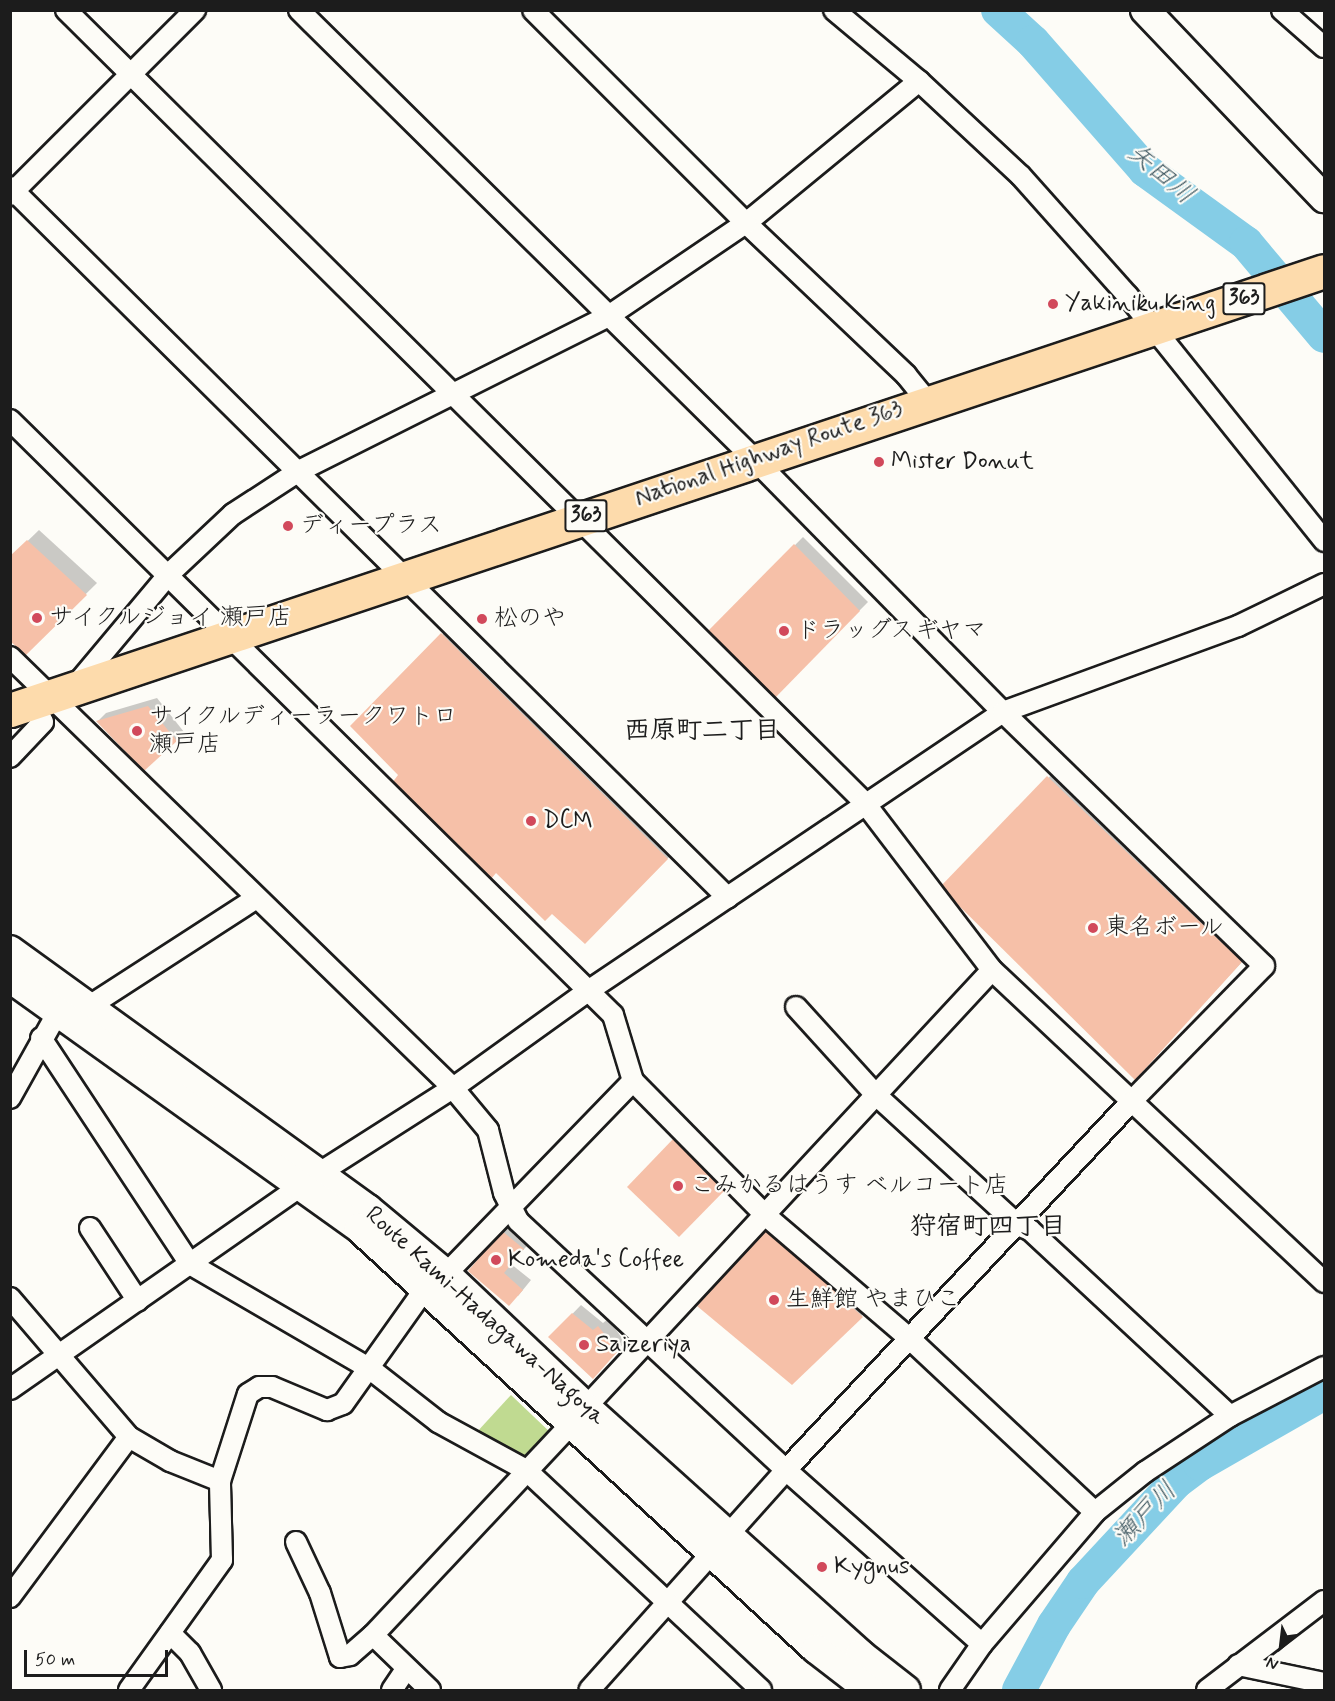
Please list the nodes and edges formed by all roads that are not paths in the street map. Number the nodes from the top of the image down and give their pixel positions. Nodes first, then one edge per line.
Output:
1 (66, 10) edge
2 (195, 10) edge
3 (299, 10) edge
4 (533, 10) edge
5 (834, 10) edge
6 (1145, 10) edge
7 (1282, 10) edge
8 (1324, 47) edge
9 (131, 75) junction
10 (919, 81) junction
11 (12, 191) edge
12 (1324, 198) edge
13 (746, 223) junction
14 (1324, 271) edge
15 (607, 317) junction
16 (1157, 328) junction
17 (451, 394) junction
18 (927, 401) junction
19 (10, 420) edge
20 (755, 460) junction
21 (298, 471) junction
22 (578, 518) junction
23 (1324, 541) edge
24 (168, 575) junction
25 (402, 577) junction
26 (1324, 584) edge
27 (230, 638) junction
28 (10, 657) edge
29 (42, 699) edge
30 (1003, 712) junction
31 (10, 757) edge
32 (864, 802) junction
33 (728, 898) junction
34 (255, 899) junction
35 (10, 950) edge
36 (992, 970) junction
37 (10, 978) edge
38 (588, 991) junction
39 (88, 1006) junction
40 (796, 1007) dead end
41 (58, 1011) junction
42 (41, 1038) junction
43 (633, 1081) junction
44 (453, 1088) junction
45 (876, 1095) junction
46 (10, 1098) edge
47 (1130, 1103) junction
48 (311, 1179) junction
49 (510, 1208) junction
50 (765, 1215) junction
51 (1018, 1225) junction
52 (90, 1228) dead end
53 (190, 1264) junction
54 (436, 1281) junction
55 (1324, 1282) edge
56 (10, 1298) edge
57 (138, 1301) junction
58 (909, 1339) junction
59 (647, 1341) junction
60 (59, 1354) junction
61 (1324, 1367) edge
62 (369, 1368) junction
63 (10, 1389) edge
64 (579, 1415) junction
65 (1230, 1416) junction
66 (129, 1437) junction
67 (526, 1470) junction
68 (786, 1470) junction
69 (220, 1481) junction
70 (1095, 1512) junction
71 (296, 1542) dead end
72 (720, 1542) junction
73 (10, 1597) edge
74 (1324, 1601) edge
75 (665, 1603) junction
76 (170, 1633) junction
77 (373, 1635) junction
78 (982, 1644) junction
79 (1238, 1665) junction
80 (406, 1669) junction
81 (1324, 1683) edge
82 (129, 1690) edge
83 (211, 1690) edge
84 (392, 1690) edge
85 (430, 1690) edge
86 (589, 1690) edge
87 (761, 1690) edge
88 (869, 1690) edge
89 (906, 1690) edge
90 (950, 1690) edge
91 (1207, 1690) edge

1 - 9 street
2 - 9 street
3 - 15 street
4 - 13 street
5 - 10 street
6 - 12 main road
7 - 8 street
9 - 11 street
9 - 17 street
10 - 13 street
10 - 16 street
11 - 21 street
13 - 15 street
13 - 18 street
14 - 16 highway, National Highway Route 363 / 363
15 - 17 street
15 - 20 street
16 - 18 highway, National Highway Route 363 / 363
16 - 23 street
17 - 21 street
17 - 22 street
18 - 20 highway, National Highway Route 363 / 363
19 - 24 street
20 - 22 highway, National Highway Route 363 / 363
20 - 30 street
21 - 24 street
21 - 25 street
22 - 25 highway, National Highway Route 363 / 363
22 - 32 street
24 - 27 street
24 - 29 street
25 - 27 highway, National Highway Route 363 / 363
25 - 33 street
26 - 30 street
27 - 29 highway, National Highway Route 363 / 363
27 - 38 street
28 - 29 street
29 - 31 street
29 - 34 street
30 - 32 street
30 - 47 street
32 - 33 street
32 - 36 street
33 - 38 street
34 - 39 street
34 - 44 street
35 - 39 main road, Route Kami-Hadagawa-Nagoya
36 - 45 street
36 - 47 street
37 - 41 main road, Route Kami-Hadagawa-Nagoya
38 - 43 street
38 - 44 street
39 - 48 main road, Route Kami-Hadagawa-Nagoya
40 - 45 street
41 - 42 street
41 - 48 main road, Route Kami-Hadagawa-Nagoya
42 - 46 street
42 - 53 street
43 - 49 street
43 - 50 street
44 - 48 street
44 - 49 street
45 - 50 street
45 - 51 street
47 - 51 street
47 - 55 street
48 - 53 street
48 - 54 main road, Route Kami-Hadagawa-Nagoya
49 - 54 street
49 - 59 street
50 - 58 street
50 - 59 street
51 - 58 street
51 - 65 street
52 - 57 street
53 - 57 street
53 - 62 street
54 - 62 street
54 - 64 main road, Route Kami-Hadagawa-Nagoya
56 - 60 street
57 - 60 street
58 - 68 street
58 - 70 street
59 - 64 street
59 - 68 street
60 - 63 street
60 - 66 street
61 - 65 street
62 - 67 street
62 - 69 street
64 - 67 street
64 - 72 main road, Route Kami-Hadagawa-Nagoya
65 - 70 street
66 - 69 street
66 - 73 street
67 - 75 street
67 - 77 street
68 - 72 street
68 - 78 street
69 - 76 street
70 - 78 street
71 - 77 street
72 - 75 street
72 - 88 main road, Route Kami-Hadagawa-Nagoya
72 - 89 main road, Route Kami-Hadagawa-Nagoya
74 - 79 street
75 - 86 street
75 - 87 street
76 - 82 street
76 - 83 street
77 - 80 street
78 - 90 street
79 - 81 street
79 - 91 street
80 - 84 street
80 - 85 street

